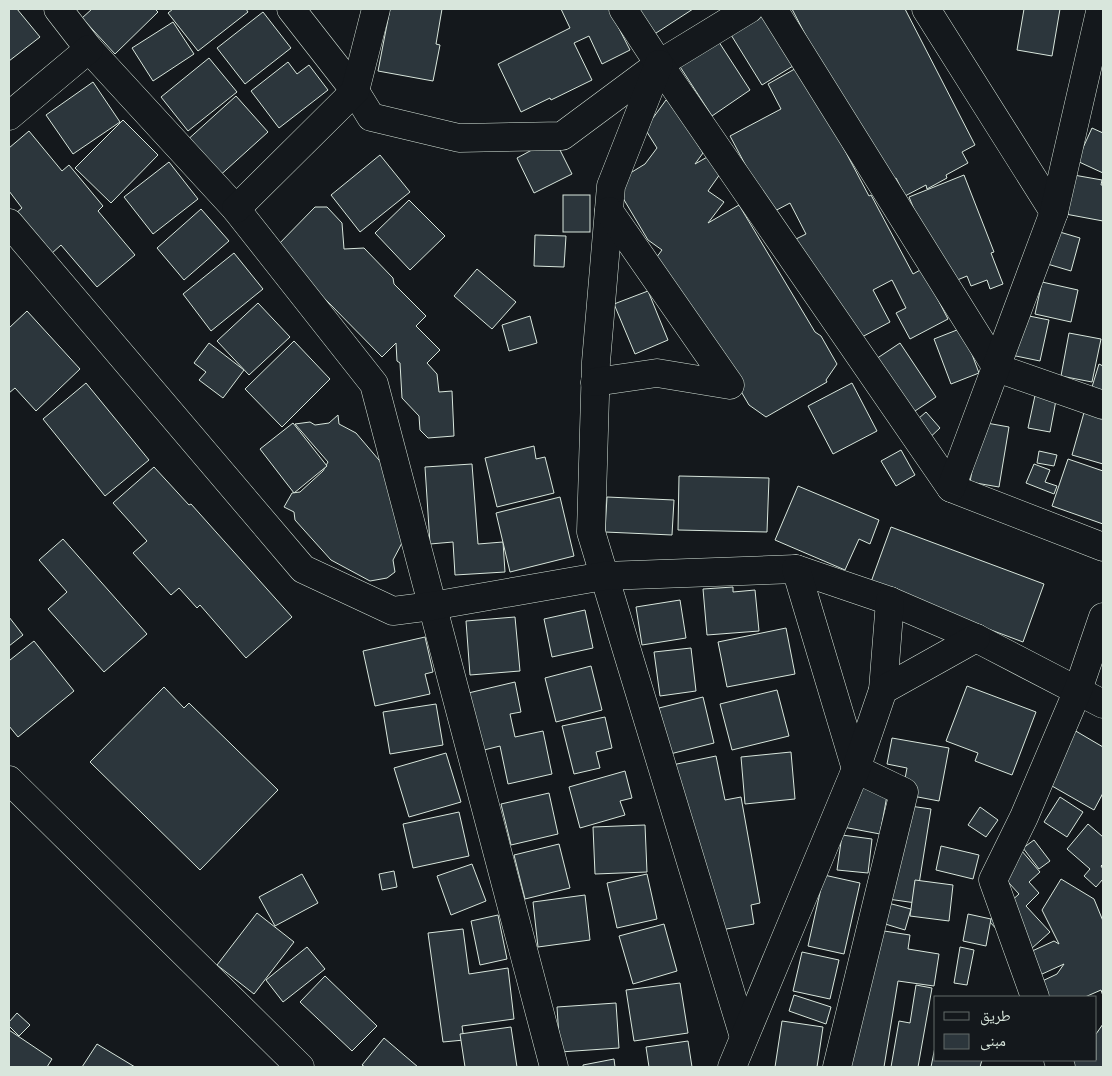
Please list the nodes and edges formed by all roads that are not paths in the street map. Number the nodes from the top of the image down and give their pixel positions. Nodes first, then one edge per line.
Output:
1 (58, 9) edge
2 (291, 9) edge
3 (376, 9) edge
4 (623, 9) edge
5 (749, 9) edge
6 (772, 9) edge
7 (926, 9) edge
8 (1101, 14) edge
9 (89, 49) junction
10 (658, 64) junction
11 (355, 91) junction
12 (9, 116) edge
13 (236, 209) junction
14 (609, 212) junction
15 (1054, 212) junction
16 (9, 223) edge
17 (997, 368) junction
18 (595, 382) junction
19 (1103, 405) edge
20 (951, 488) junction
21 (1103, 547) edge
22 (796, 569) junction
23 (604, 576) junction
24 (890, 601) junction
25 (432, 606) junction
26 (1103, 617) edge
27 (976, 638) junction
28 (883, 690) junction
29 (1078, 690) junction
30 (1103, 704) edge
31 (1103, 714) edge
32 (856, 769) junction
33 (9, 780) edge
34 (1036, 996) edge
35 (744, 1037) junction
36 (300, 1067) edge
37 (554, 1067) edge
38 (732, 1067) edge
39 (837, 1067) edge

1 - 9 street
2 - 11 street
3 - 11 street
4 - 10 street
5 - 10 street
6 - 17 street
7 - 15 street
8 - 15 street
9 - 12 street
9 - 13 street
10 - 11 street
10 - 14 street
10 - 20 street
11 - 13 street
13 - 25 street
14 - 18 street
14 - 18 street
15 - 17 street
16 - 25 street
17 - 19 street
17 - 20 street
18 - 23 street
20 - 21 street
22 - 23 street
22 - 24 street
22 - 32 street
23 - 25 street
23 - 35 street
24 - 27 street
24 - 28 street
25 - 37 street
26 - 29 street
27 - 28 street
27 - 29 street
28 - 32 street
29 - 30 street
29 - 31 street
29 - 34 street
32 - 35 street
32 - 39 street
33 - 36 street
35 - 38 street

